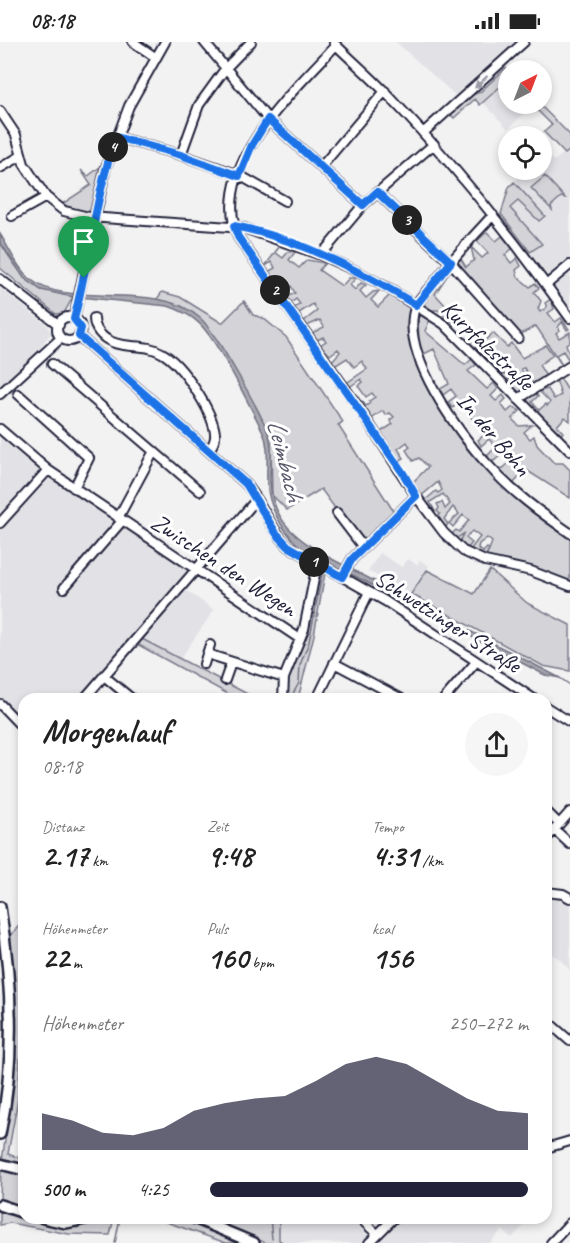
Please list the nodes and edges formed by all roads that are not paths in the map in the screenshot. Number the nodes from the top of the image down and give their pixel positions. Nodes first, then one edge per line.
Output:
1 (133, 42) edge
2 (165, 42) edge
3 (204, 42) edge
4 (251, 42) edge
5 (524, 42) edge
6 (334, 44) edge
7 (154, 57) junction
8 (225, 69) junction
9 (385, 91) junction
10 (0, 111) edge
11 (268, 119) junction
12 (423, 133) junction
13 (116, 137) junction
14 (434, 144) junction
15 (181, 155) junction
16 (21, 156) junction
17 (321, 167) junction
18 (0, 168) edge
19 (239, 176) junction
20 (377, 192) junction
21 (46, 197) junction
22 (285, 201) dead end
23 (363, 205) junction
24 (493, 215) junction
25 (12, 216) dead end
26 (93, 218) junction
27 (234, 226) junction
28 (321, 255) junction
29 (451, 262) junction
30 (570, 265) edge
31 (0, 279) edge
32 (546, 285) junction
33 (416, 305) junction
34 (94, 318) dead end
35 (570, 318) edge
36 (74, 319) junction
37 (59, 324) junction
38 (79, 336) junction
39 (61, 338) junction
40 (518, 338) dead end
41 (52, 364) dead end
42 (570, 366) edge
43 (0, 394) edge
44 (18, 394) dead end
45 (518, 399) junction
46 (0, 429) edge
47 (209, 450) junction
48 (570, 451) edge
49 (154, 452) junction
50 (48, 470) junction
51 (74, 488) junction
52 (200, 491) dead end
53 (416, 496) junction
54 (257, 499) junction
55 (337, 513) dead end
56 (120, 520) junction
57 (0, 523) edge
58 (570, 533) edge
59 (363, 547) junction
60 (321, 566) junction
61 (195, 571) junction
62 (343, 574) junction
63 (570, 586) edge
64 (64, 588) dead end
65 (369, 592) junction
66 (300, 639) junction
67 (210, 645) dead end
68 (207, 654) junction
69 (476, 662) junction
70 (231, 663) junction
71 (334, 663) junction
72 (204, 664) dead end
73 (104, 676) junction
74 (284, 678) junction
75 (225, 680) dead end
76 (89, 693) edge
77 (125, 693) edge
78 (283, 693) edge
79 (320, 693) edge
80 (391, 693) edge
81 (449, 693) edge
82 (525, 693) edge
83 (0, 704) edge
84 (552, 711) edge
85 (570, 722) edge
86 (18, 723) edge
87 (570, 812) edge
88 (552, 820) edge
89 (557, 827) junction
90 (552, 832) edge
91 (570, 844) edge
92 (552, 893) edge
93 (570, 898) edge
94 (0, 907) edge
95 (552, 1025) edge
96 (570, 1041) edge
97 (0, 1134) edge
98 (570, 1141) edge
99 (552, 1146) edge
100 (0, 1164) edge
101 (18, 1168) edge
102 (2, 1208) edge
103 (18, 1212) edge
104 (570, 1223) edge
105 (208, 1224) edge
106 (366, 1224) edge
107 (388, 1224) edge
108 (377, 1234) junction
109 (254, 1243) edge
110 (369, 1243) edge
111 (551, 1243) edge

1 - 7 street
2 - 7 street
3 - 8 street
4 - 8 street
5 -> 12 street
6 - 9 street
6 - 11 street
7 - 13 street
8 - 11 street
8 - 15 street
9 - 12 street
9 - 17 street
10 - 16 street
11 - 17 street
11 - 19 street
12 - 14 street
13 - 15 street
13 - 26 street
14 - 20 street
14 - 24 street
15 - 19 street
16 - 18 street
16 - 21 street
17 - 23 street
19 - 22 street
19 - 27 street
20 - 23 street
20 - 29 street
21 - 25 street
21 - 26 street, Kurpfalzstraße
23 - 28 street
24 - 29 street
24 - 32 street
26 - 27 street, Kurpfalzstraße
26 - 36 street
27 - 28 street, Kurpfalzstraße
27 - 53 street
28 - 33 street, Kurpfalzstraße
29 - 33 street
29 - 40 street
30 - 32 street
31 - 37 street
32 - 35 street
33 - 45 street, Kurpfalzstraße
33 - 58 street, In der Bohn
34 - 47 street
36 - 37 street
36 - 38 street
37 - 39 street
38 - 39 street
38 - 47 street, Schwetzinger Straße
39 - 43 street
41 - 49 street
42 - 45 street
44 - 51 street
45 - 48 street, Kurpfalzstraße
46 - 50 street, Zwischen den Wegen
47 - 54 street, Schwetzinger Straße
49 - 52 street
49 - 56 street
50 - 51 street, Zwischen den Wegen
50 - 57 street
51 - 56 street, Zwischen den Wegen
53 - 59 street
53 - 63 street
54 - 60 street, Schwetzinger Straße
54 - 61 street
55 - 59 street
56 - 61 street, Zwischen den Wegen
56 - 64 street, Zwischen den Wegen
59 - 62 street
60 - 62 street, Schwetzinger Straße
60 - 66 street, Zwischen den Wegen
61 - 66 street, Zwischen den Wegen
61 - 73 street
62 - 65 street, Schwetzinger Straße
65 - 69 street, Schwetzinger Straße
65 - 71 street
66 - 74 street
67 - 68 street
68 - 70 street
68 - 72 street
69 - 81 street
69 - 82 street, Schwetzinger Straße
70 - 74 street
70 - 75 street
71 - 79 street
71 - 80 street
73 - 76 street
73 - 77 street
74 - 78 street
83 - 86 street
84 - 85 street
87 - 89 street
88 - 89 street
89 - 90 street
89 - 91 street
92 - 93 street
94 - 97 main road
95 - 96 street
98 - 99 street
100 - 101 main road
102 - 103 main road
104 - 111 street
105 - 109 main road
106 - 108 street
107 - 108 street
108 - 110 street

